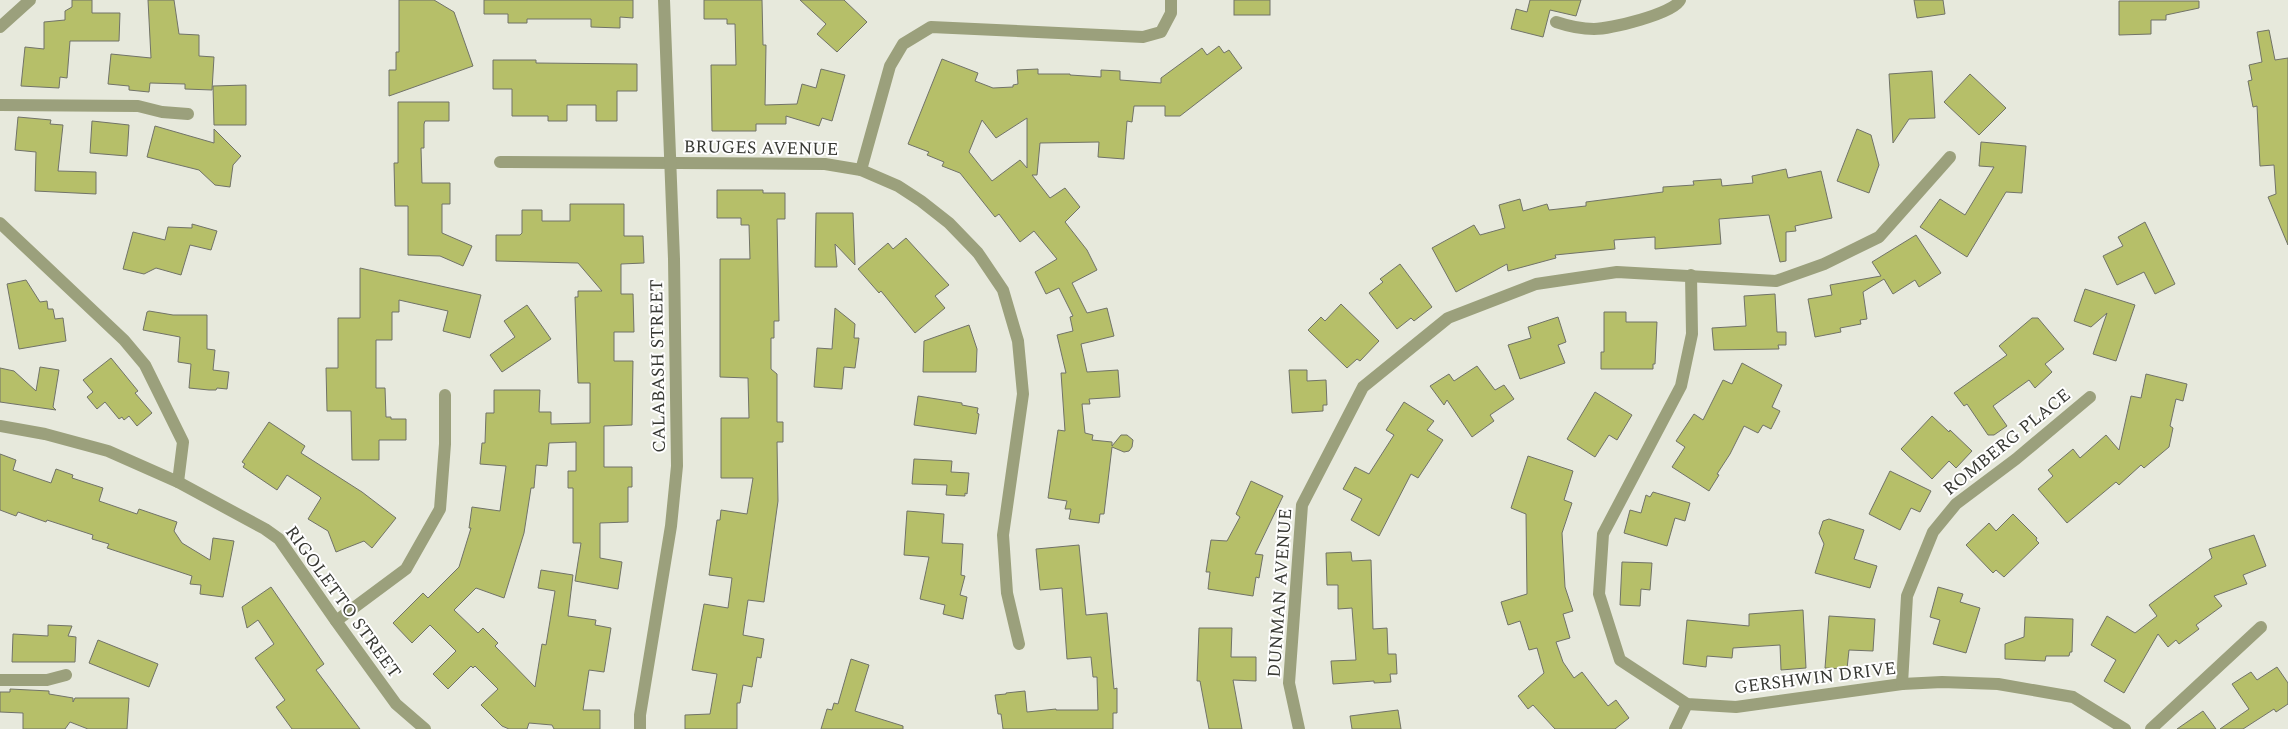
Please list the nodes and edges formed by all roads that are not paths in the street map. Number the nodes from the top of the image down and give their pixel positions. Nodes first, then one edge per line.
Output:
1 (30, 0) edge
2 (664, 0) edge
3 (1171, 0) edge
4 (1680, 0) edge
5 (1556, 22) dead end
6 (0, 27) edge
7 (0, 105) edge
8 (188, 114) dead end
9 (1950, 157) dead end
10 (500, 162) dead end
11 (670, 163) junction
12 (861, 170) junction
13 (0, 223) edge
14 (1691, 275) junction
15 (445, 394) dead end
16 (2090, 397) dead end
17 (0, 426) edge
18 (178, 482) junction
19 (336, 622) junction
20 (2261, 627) dead end
21 (1019, 644) dead end
22 (66, 675) dead end
23 (0, 680) edge
24 (1902, 684) junction
25 (1687, 704) junction
26 (425, 729) edge
27 (640, 729) edge
28 (1299, 729) edge
29 (1675, 729) edge
30 (2125, 729) edge
31 (2151, 729) edge

1 - 6 street
2 - 11 street, CALABASH STREET
3 - 12 street
4 - 5 street
7 - 8 street
9 - 14 street, DUNMAN AVENUE
10 - 11 street, BRUGES AVENUE
11 - 12 street, BRUGES AVENUE
11 - 27 street, CALABASH STREET
12 - 21 street, BRUGES AVENUE
13 - 18 street
14 - 25 street, GERSHWIN DRIVE
14 - 28 street, DUNMAN AVENUE
15 - 19 street
16 - 24 street, ROMBERG PLACE
17 - 18 street, RIGOLETTO STREET
18 - 19 street, RIGOLETTO STREET
19 - 26 street, RIGOLETTO STREET
20 - 31 street
22 - 23 street
24 - 25 street, GERSHWIN DRIVE
24 - 30 street, GERSHWIN DRIVE
25 - 29 street

